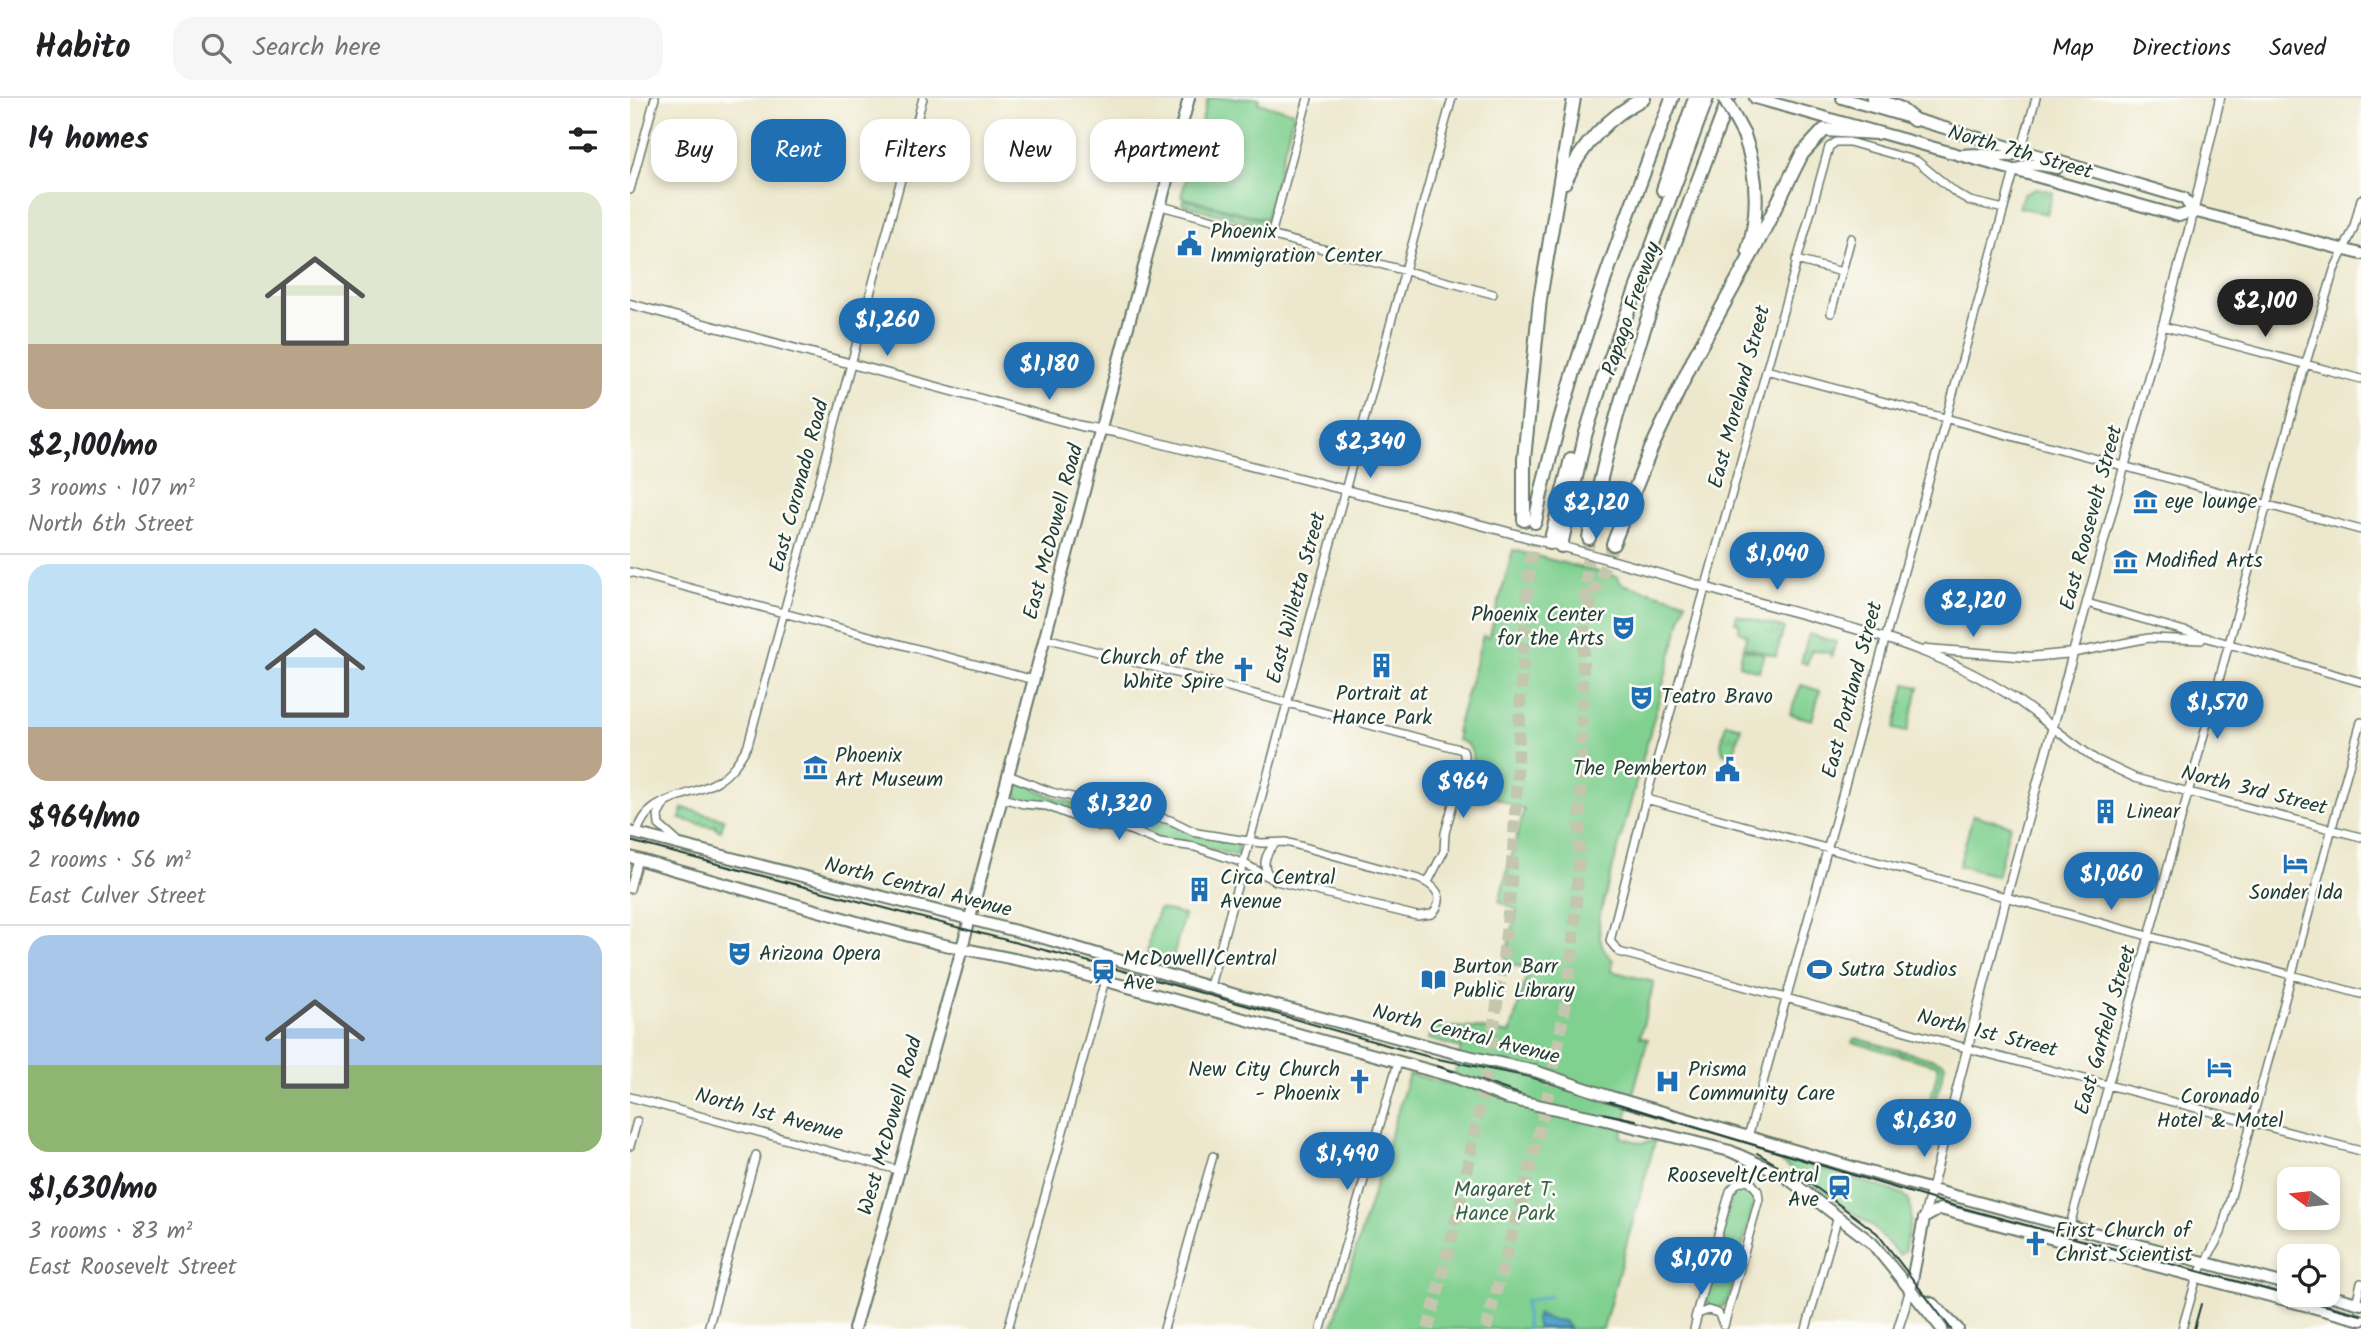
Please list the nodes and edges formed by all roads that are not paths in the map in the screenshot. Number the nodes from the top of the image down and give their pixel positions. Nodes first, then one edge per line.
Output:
1 (655, 98) edge
2 (923, 98) edge
3 (1189, 98) edge
4 (1308, 98) edge
5 (1451, 98) edge
6 (1574, 98) edge
7 (1672, 98) edge
8 (1695, 98) edge
9 (1706, 98) edge
10 (1724, 98) edge
11 (1729, 98) edge
12 (1755, 98) edge
13 (1842, 98) edge
14 (1873, 98) edge
15 (2035, 98) edge
16 (2220, 98) edge
17 (1640, 100) edge
18 (1914, 120) junction
19 (1876, 133) junction
20 (2021, 151) junction
21 (1959, 156) junction
22 (2073, 166) junction
23 (2014, 172) junction
24 (630, 190) edge
25 (2361, 199) edge
26 (1556, 205) junction
27 (1161, 206) junction
28 (2004, 209) junction
29 (2193, 211) junction
30 (1271, 235) junction
31 (1851, 238) dead end
32 (2342, 250) junction
33 (2361, 254) edge
34 (1796, 260) junction
35 (1742, 267) junction
36 (1405, 271) junction
37 (1842, 272) junction
38 (1493, 294) dead end
39 (630, 304) edge
40 (1831, 313) dead end
41 (2162, 326) junction
42 (852, 363) junction
43 (2307, 365) junction
44 (1766, 370) junction
45 (2361, 379) edge
46 (1946, 419) junction
47 (1102, 429) junction
48 (2125, 467) junction
49 (1345, 489) junction
50 (2266, 505) junction
51 (2361, 530) edge
52 (1589, 538) tunnel mouth
53 (1613, 544) tunnel mouth
54 (1556, 545) junction
55 (630, 572) edge
56 (1706, 587) junction
57 (2087, 604) junction
58 (784, 613) junction
59 (1045, 638) junction
60 (1885, 638) junction
61 (2216, 641) junction
62 (2228, 645) junction
63 (1924, 649) junction
64 (2073, 653) junction
65 (1034, 680) junction
66 (2361, 682) edge
67 (1286, 703) junction
68 (2361, 722) edge
69 (2052, 727) junction
70 (1008, 775) junction
71 (2189, 791) junction
72 (1002, 798) junction
73 (1646, 799) junction
74 (667, 800) junction
75 (2332, 829) junction
76 (634, 833) edge
77 (2361, 837) edge
78 (1249, 840) junction
79 (1276, 843) junction
80 (630, 844) edge
81 (690, 849) junction
82 (1828, 849) junction
83 (634, 858) edge
84 (1243, 863) junction
85 (1276, 881) junction
86 (1428, 882) junction
87 (630, 889) edge
88 (2006, 898) junction
89 (970, 920) junction
90 (966, 934) joint
91 (2150, 937) junction
92 (1610, 941) joint
93 (962, 947) junction
94 (2292, 975) junction
95 (1105, 980) junction
96 (1210, 986) junction
97 (2361, 994) edge
98 (1787, 998) junction
99 (1966, 1048) junction
100 (1398, 1062) junction
101 (2109, 1084) junction
102 (630, 1097) edge
103 (637, 1121) dead end
104 (2252, 1121) junction
105 (1748, 1137) junction
106 (630, 1146) edge
107 (2361, 1151) edge
108 (757, 1155) dead end
109 (1213, 1156) dead end
110 (1753, 1160) junction
111 (898, 1170) junction
112 (1748, 1179) junction
113 (1931, 1189) junction
114 (1838, 1216) junction
115 (2041, 1218) junction
116 (1924, 1219) junction
117 (2070, 1225) junction
118 (2132, 1260) junction
119 (2201, 1270) junction
120 (2277, 1283) edge
121 (2361, 1283) edge
122 (1914, 1295) junction
123 (2340, 1298) edge
124 (2358, 1303) edge
125 (2361, 1320) edge
126 (1694, 1325) edge
127 (1724, 1328) edge
128 (708, 1329) edge
129 (854, 1329) edge
130 (1008, 1329) edge
131 (1164, 1329) edge
132 (1321, 1329) edge
133 (1806, 1329) edge
134 (1898, 1329) edge
135 (1942, 1329) edge
136 (1958, 1329) edge
137 (2182, 1329) edge

1 - 24 street
2 - 42 street, East Coronado Road
3 - 27 main road, East McDowell Road
4 - 30 street
5 - 36 street, East Willetta Street
6 - 26 highway
7 - 26 highway, Papago Freeway
8 - 54 highway
9 - 54 highway
10 - 35 highway, bridge
11 - 52 highway, Papago Freeway
12 - 19 main road, North 7th Street
13 - 18 main road, North 7th Street
14 - 18 highway
15 - 20 street
16 - 29 street, East Roosevelt Street
17 - 26 highway
18 - 20 main road, North 7th Street
19 - 21 main road, North 7th Street
19 - 35 highway
20 - 21 main road
20 - 22 main road, North 7th Street
21 - 23 main road, North 7th Street
22 - 23 main road
22 - 29 main road, North 7th Street
23 - 28 street, East Portland Street
23 - 29 main road, North 7th Street
25 - 32 street, East Garfield Street
27 - 30 street
27 - 47 main road, East McDowell Road
28 - 34 street, East Moreland Street
28 - 46 street, East Portland Street
29 - 32 main road, North 7th Street
29 - 41 street, East Roosevelt Street
30 - 36 street
31 - 37 street
32 - 33 main road, North 7th Street
32 - 43 street, East Garfield Street
34 - 37 street
34 - 44 street, East Moreland Street
35 - 53 highway
36 - 38 street
36 - 49 street, East Willetta Street
37 - 40 street
39 - 42 street, North 3rd Street
41 - 43 street
41 - 48 street, East Roosevelt Street
42 - 47 street, North 3rd Street
42 - 58 street, East Coronado Road
43 - 45 street
43 - 50 street, East Garfield Street
44 - 46 street
44 - 56 street, East Moreland Street
46 - 48 street
46 - 60 street, East Portland Street
47 - 49 street, North 3rd Street
47 - 59 main road, East McDowell Road
48 - 50 street
48 - 57 street, East Roosevelt Street
49 - 54 street, North 3rd Street
49 - 67 street, East Willetta Street
50 - 51 street
50 - 62 street, East Garfield Street
54 - 56 street, North 3rd Street
55 - 58 street
56 - 60 street, North 3rd Street
56 - 73 street, East Moreland Street
57 - 61 street
57 - 64 street, East Roosevelt Street
58 - 65 street
58 - 74 street, East Coronado Road
59 - 65 main road, East McDowell Road
59 - 67 street
60 - 63 street, North 3rd Street
60 - 82 street, East Portland Street
61 - 62 street
61 - 64 street
62 - 66 street
62 - 71 street, East Garfield Street
63 - 64 street, North 3rd Street
63 - 69 street, North 3rd Street
64 - 69 street, East Roosevelt Street
65 - 70 main road, East McDowell Road
67 - 78 street, East Willetta Street
67 - 86 street
68 - 75 street
69 - 71 street, North 3rd Street
69 - 88 street, East Roosevelt Street
70 - 72 main road, East McDowell Road
70 - 78 street
71 - 75 street, North 3rd Street
71 - 91 street, East Garfield Street
72 - 84 street
72 - 89 main road, East McDowell Road
73 - 82 street
73 - 92 street, East Moreland Street
74 - 76 street, East Coronado Road
74 - 81 street
75 - 77 street, North 3rd Street
75 - 94 street
76 - 80 main road
76 - 81 main road, North Central Avenue
78 - 79 street
78 - 84 street, East Willetta Street
79 - 85 street
79 - 86 street
81 - 89 main road, North Central Avenue
82 - 88 street
82 - 98 street, East Portland Street
83 - 87 street
83 - 93 main road, North Central Avenue
84 - 85 street
84 - 96 street, East Willetta Street
85 - 86 street
88 - 91 street
88 - 99 street, East Roosevelt Street
89 - 90 main road, East McDowell Road
89 - 96 main road, North Central Avenue
90 - 93 main road, West McDowell Road
91 - 94 street
91 - 101 street, East Garfield Street
92 - 98 street, North 1st Street
93 - 95 main road, North Central Avenue
93 - 111 main road, West McDowell Road
94 - 97 street
94 - 104 street
95 - 100 main road, North Central Avenue
95 - 130 street
96 - 105 main road, North Central Avenue, bridge
98 - 99 street, North 1st Street
98 - 105 street, East Portland Street
99 - 101 street, North 1st Street
99 - 113 street, East Roosevelt Street
100 - 110 main road, North Central Avenue, bridge
100 - 132 street
101 - 104 street, North 1st Street
101 - 117 street, East Garfield Street
102 - 111 street, North 1st Avenue
103 - 106 street
104 - 107 street, North 1st Street
104 - 119 street
105 - 113 main road, North Central Avenue
108 - 128 street
109 - 131 street
110 - 112 street
110 - 114 main road, North Central Avenue
111 - 129 main road, West McDowell Road
112 - 126 street
112 - 127 street
113 - 115 main road, North Central Avenue
113 - 116 street, East Roosevelt Street
114 - 122 main road, North Central Avenue
114 - 133 street
115 - 117 main road, North Central Avenue
115 - 118 main road
116 - 118 main road, North Central Avenue
116 - 122 main road
117 - 119 main road, North Central Avenue
118 - 119 main road, North Central Avenue
119 - 120 main road, North Central Avenue
119 - 125 main road, North Central Avenue
119 - 137 street
121 - 124 street
122 - 134 street
122 - 135 main road
122 - 136 main road
123 - 124 main road
126 - 127 street

